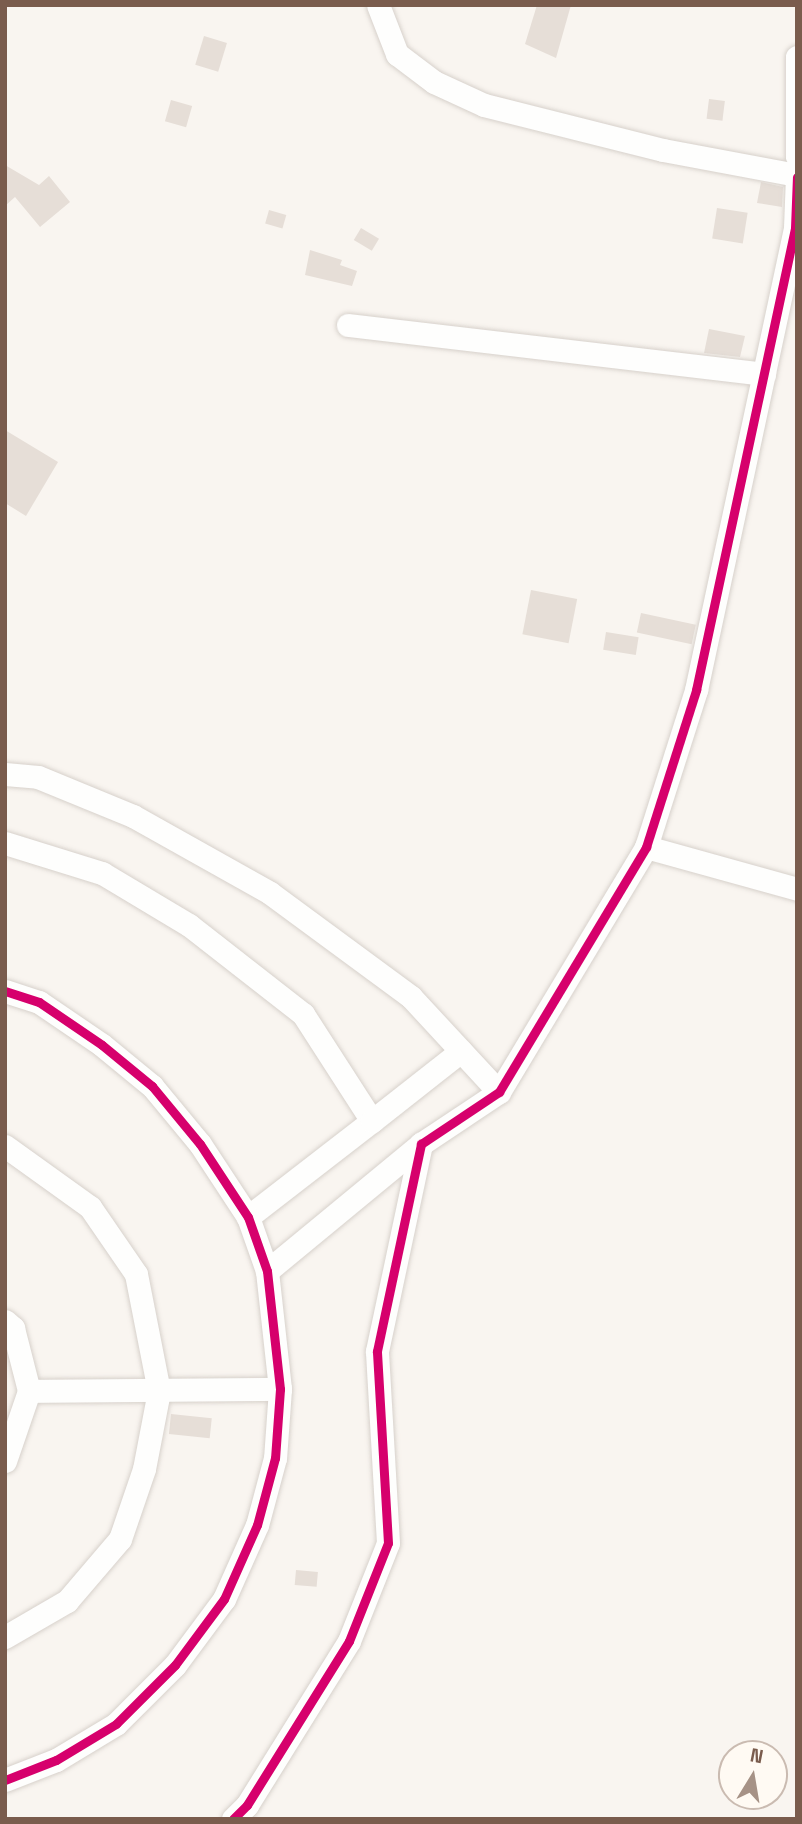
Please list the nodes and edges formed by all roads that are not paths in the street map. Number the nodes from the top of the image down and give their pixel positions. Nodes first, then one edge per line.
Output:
1 (378, 5) edge
2 (797, 57) edge
3 (797, 156) edge
4 (797, 176) edge
5 (348, 325) dead end
6 (764, 374) junction
7 (5, 774) edge
8 (5, 844) edge
9 (646, 847) junction
10 (797, 888) edge
11 (5, 991) edge
12 (461, 1051) junction
13 (499, 1092) junction
14 (372, 1121) junction
15 (421, 1144) junction
16 (5, 1146) edge
17 (248, 1217) junction
18 (267, 1271) junction
19 (5, 1321) edge
20 (281, 1389) junction
21 (29, 1391) junction
22 (159, 1391) junction
23 (5, 1461) edge
24 (5, 1637) edge
25 (5, 1780) edge
26 (233, 1819) edge

1 - 4 street
2 - 3 street
4 - 6 street
5 - 6 street
6 - 9 street
7 - 12 street
8 - 14 street
9 - 10 street
9 - 13 street
11 - 17 street
12 - 13 street
12 - 14 street
13 - 15 street
14 - 17 street
15 - 18 street
15 - 26 street
16 - 22 street
17 - 18 street
18 - 20 street
19 - 21 street
20 - 22 street
20 - 25 street
21 - 22 street
21 - 23 street
22 - 24 street

